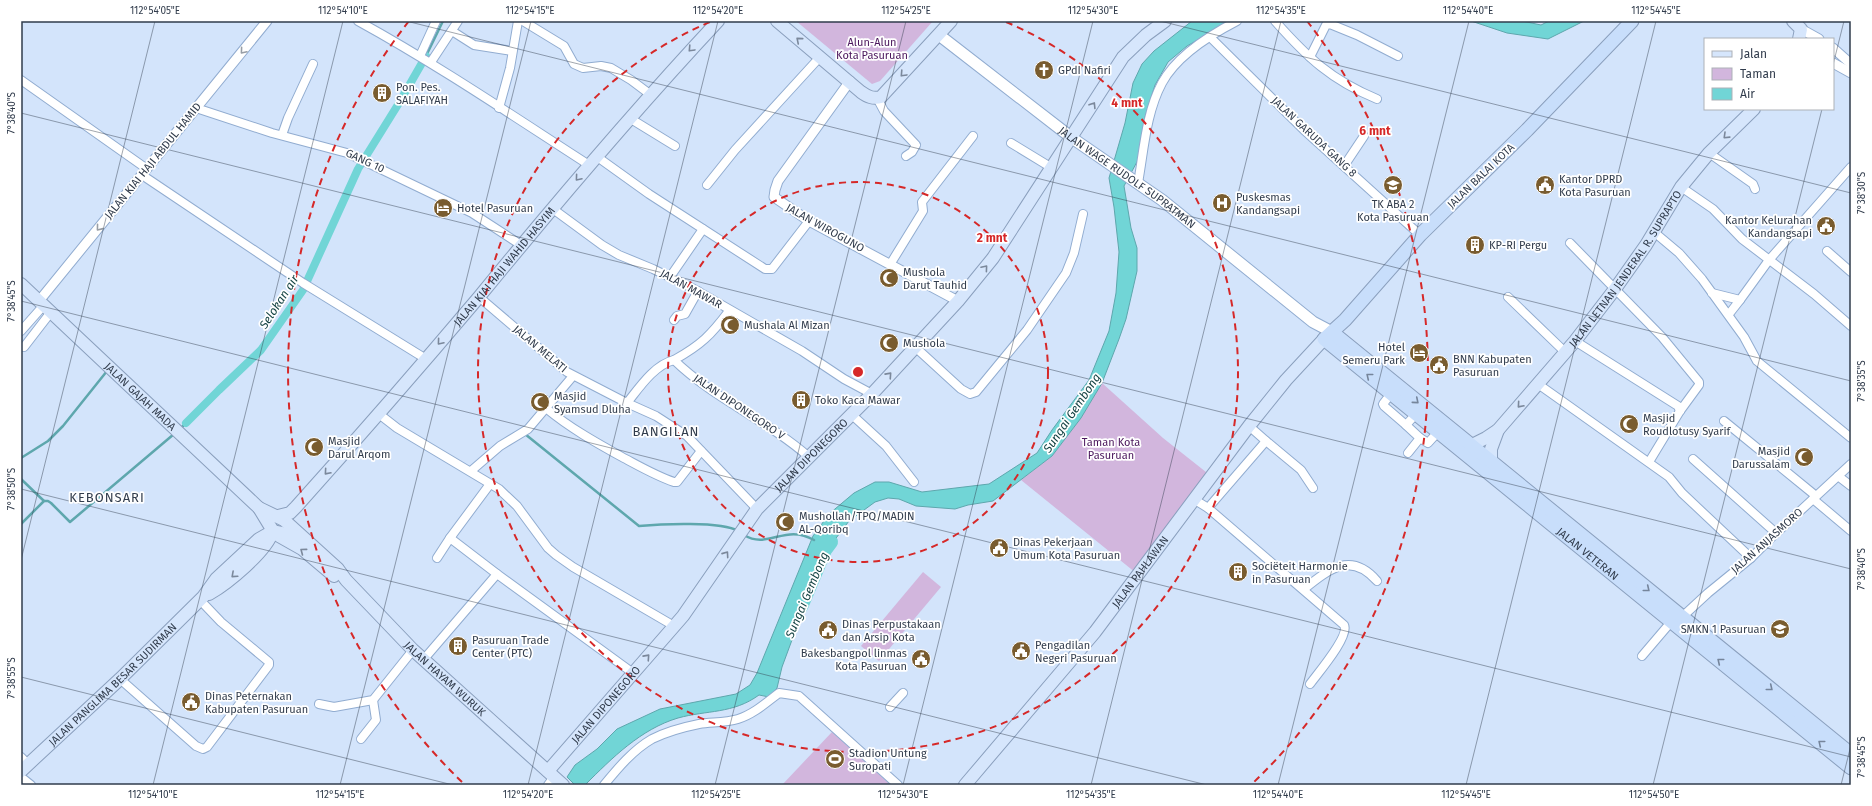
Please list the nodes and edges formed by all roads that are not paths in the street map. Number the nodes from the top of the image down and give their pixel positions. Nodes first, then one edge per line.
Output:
1 (268, 21) edge
2 (358, 21) edge
3 (436, 21) edge
4 (458, 21) edge
5 (518, 21) edge
6 (523, 21) edge
7 (718, 21) edge
8 (777, 21) edge
9 (951, 21) edge
10 (1165, 21) edge
11 (1237, 21) edge
12 (1275, 21) edge
13 (1632, 21) edge
14 (1801, 30) edge
15 (452, 31) junction
16 (939, 35) junction
17 (1210, 37) junction
18 (1817, 38) edge
19 (1834, 49) edge
20 (512, 51) junction
21 (420, 56) junction
22 (1398, 56) dead end
23 (820, 57) junction
24 (1310, 57) junction
25 (430, 62) junction
26 (313, 64) dead end
27 (1834, 64) edge
28 (1851, 64) edge
29 (1851, 73) edge
30 (21, 80) edge
31 (850, 81) junction
32 (651, 95) junction
33 (877, 98) junction
34 (1377, 99) dead end
35 (196, 108) junction
36 (499, 108) junction
37 (1753, 110) edge
38 (631, 119) junction
39 (282, 135) junction
40 (973, 136) dead end
41 (1364, 136) dead end
42 (1072, 138) junction
43 (1011, 143) dead end
44 (675, 146) dead end
45 (1709, 153) junction
46 (906, 156) dead end
47 (593, 161) junction
48 (1344, 166) junction
49 (1851, 167) edge
50 (1052, 168) junction
51 (144, 172) junction
52 (1135, 181) junction
53 (707, 185) dead end
54 (1681, 187) junction
55 (1755, 189) dead end
56 (552, 208) junction
57 (1083, 214) dead end
58 (809, 221) junction
59 (704, 230) junction
60 (1654, 232) junction
61 (1420, 235) junction
62 (1570, 243) dead end
63 (521, 245) junction
64 (1827, 252) dead end
65 (1769, 260) junction
66 (891, 263) junction
67 (1851, 272) edge
68 (670, 277) junction
69 (21, 284) edge
70 (1615, 289) junction
71 (698, 292) junction
72 (1712, 293) junction
73 (478, 297) junction
74 (1508, 297) dead end
75 (1740, 300) junction
76 (958, 301) junction
77 (44, 310) junction
78 (729, 311) junction
79 (1729, 314) junction
80 (674, 320) dead end
81 (1851, 326) edge
82 (21, 332) edge
83 (1328, 335) junction
84 (1576, 341) junction
85 (914, 346) junction
86 (24, 347) dead end
87 (1565, 352) junction
88 (677, 358) junction
89 (426, 359) junction
90 (573, 376) junction
91 (1538, 384) junction
92 (1394, 390) junction
93 (872, 394) junction
94 (627, 403) junction
95 (547, 409) junction
96 (1680, 411) junction
97 (378, 414) junction
98 (851, 414) junction
99 (1416, 414) junction
100 (1724, 421) dead end
101 (1406, 425) junction
102 (1249, 426) junction
103 (1498, 430) junction
104 (1438, 432) junction
105 (1420, 438) junction
106 (1851, 438) edge
107 (1266, 441) junction
108 (1464, 447) junction
109 (701, 451) junction
110 (1408, 453) dead end
111 (809, 457) junction
112 (1693, 459) dead end
113 (1649, 462) junction
114 (1491, 463) junction
115 (1851, 464) edge
116 (471, 471) junction
117 (1838, 476) junction
118 (914, 482) dead end
119 (490, 484) junction
120 (1851, 486) edge
121 (1313, 488) dead end
122 (1815, 498) junction
123 (1195, 500) junction
124 (259, 508) junction
125 (1208, 508) junction
126 (757, 509) junction
127 (283, 528) junction
128 (1851, 531) edge
129 (1776, 533) junction
130 (450, 538) junction
131 (258, 546) junction
132 (437, 558) dead end
133 (1751, 558) junction
134 (497, 574) junction
135 (346, 580) junction
136 (1628, 580) junction
137 (1377, 582) dead end
138 (1304, 589) junction
139 (201, 599) junction
140 (1676, 619) junction
141 (674, 626) junction
142 (413, 650) junction
143 (1642, 656) dead end
144 (424, 659) junction
145 (1741, 672) junction
146 (632, 673) junction
147 (120, 679) junction
148 (1310, 684) dead end
149 (903, 693) dead end
150 (373, 700) junction
151 (319, 704) dead end
152 (890, 707) dead end
153 (361, 739) dead end
154 (1851, 754) edge
155 (24, 764) edge
156 (1851, 768) edge
157 (21, 777) edge
158 (554, 779) edge
159 (31, 785) edge
160 (604, 785) edge
161 (898, 785) edge
162 (966, 785) edge

1 -> 35 street, JALAN KIAI HAJI ABDUL HAMID
2 - 21 street
3 - 21 street
4 - 15 street
5 - 20 street
6 - 32 street
7 -> 32 main road, JALAN KIAI HAJI WAHID HASYIM
23 -> 8 main road
9 - 16 main road
42 -> 10 main road, JALAN DIPONEGORO
11 - 17 street
12 - 24 street
13 - 61 highway, JALAN BALAI KOTA
14 - 18 street
15 - 20 street
15 - 25 street
16 -> 33 main road
16 - 42 main road, JALAN WAGE RUDOLF SUPRATMAN
17 - 48 street, JALAN GARUDA GANG 8
17 - 52 street
19 - 28 street
20 - 36 street
21 - 25 street
22 - 24 street
23 - 31 main road
23 - 53 street
24 - 34 street
25 - 36 street
26 - 39 street
27 - 29 street
30 - 51 street
31 - 33 main road
31 - 58 street, JALAN WIROGUNO
32 - 38 main road, JALAN KIAI HAJI WAHID HASYIM
33 - 46 street
35 - 39 street, GANG 10
35 - 51 street, JALAN KIAI HAJI ABDUL HAMID
36 - 47 street
37 -> 45 main road, JALAN LETNAN JENDERAL R. SUPRAPTO
38 - 44 street
38 - 47 main road, JALAN KIAI HAJI WAHID HASYIM
39 - 63 street, GANG 10
40 - 66 street
41 - 48 street
42 - 50 main road, JALAN DIPONEGORO
42 - 52 main road, JALAN WAGE RUDOLF SUPRATMAN
43 - 50 street
45 - 54 main road, JALAN LETNAN JENDERAL R. SUPRAPTO
45 - 55 street
47 -> 56 main road, JALAN KIAI HAJI WAHID HASYIM
47 - 59 street
48 - 61 street, JALAN GARUDA GANG 8
49 - 65 street
76 -> 50 main road, JALAN DIPONEGORO
51 -> 77 street, JALAN KIAI HAJI ABDUL HAMID
51 - 89 street
52 - 83 main road, JALAN WAGE RUDOLF SUPRATMAN
54 - 60 main road, JALAN LETNAN JENDERAL R. SUPRAPTO
54 - 65 street
56 - 63 main road, JALAN KIAI HAJI WAHID HASYIM
56 - 68 street, JALAN MAWAR
57 - 85 street
58 - 59 street
58 - 66 street, JALAN WIROGUNO
59 - 68 street
60 - 70 main road, JALAN LETNAN JENDERAL R. SUPRAPTO
60 - 72 street
61 - 83 highway, JALAN BALAI KOTA
62 - 70 street
63 - 73 main road, JALAN KIAI HAJI WAHID HASYIM
64 - 67 street
65 - 75 street
65 - 81 street
66 - 76 street, JALAN WIROGUNO
68 - 71 street, JALAN MAWAR
69 - 77 main road, JALAN GAJAH MADA
70 - 84 main road, JALAN LETNAN JENDERAL R. SUPRAPTO
70 - 96 street
71 - 78 street, JALAN MAWAR
71 - 80 street
72 - 75 street
72 - 79 street
73 -> 89 main road, JALAN KIAI HAJI WAHID HASYIM
73 - 90 street, JALAN MELATI
74 - 87 street
75 - 79 street
76 - 85 main road, JALAN DIPONEGORO
77 - 82 street
77 - 86 street
77 - 124 main road, JALAN GAJAH MADA
78 - 88 street
78 - 93 street, JALAN MAWAR
79 - 106 street
83 - 92 highway, JALAN VETERAN
83 - 102 main road, JALAN PAHLAWAN
84 - 87 main road, JALAN LETNAN JENDERAL R. SUPRAPTO
84 - 96 street
93 -> 85 main road, JALAN DIPONEGORO
87 - 91 main road, JALAN LETNAN JENDERAL R. SUPRAPTO
88 - 94 street
88 - 111 street, JALAN DIPONEGORO V
89 - 97 main road, JALAN KIAI HAJI WAHID HASYIM
90 - 94 street, JALAN MELATI
90 - 95 street
91 -> 103 main road, JALAN LETNAN JENDERAL R. SUPRAPTO
91 - 113 street
92 - 99 highway, JALAN VETERAN
92 - 101 street
92 -> 108 highway, JALAN VETERAN
93 - 98 main road, JALAN DIPONEGORO
94 - 109 street, JALAN MELATI
95 - 109 street
95 - 116 street
96 - 113 street
97 - 116 street
97 -> 127 main road, JALAN KIAI HAJI WAHID HASYIM
98 - 111 main road, JALAN DIPONEGORO
98 - 118 street
99 - 101 street
99 - 104 highway, JALAN VETERAN
100 - 122 street
101 - 105 street
102 - 107 street
102 - 123 main road, JALAN PAHLAWAN
103 - 108 main road
103 - 114 main road
104 - 105 street
104 - 108 highway, JALAN VETERAN
105 - 110 street
107 - 121 street
107 - 125 street
108 - 114 highway, JALAN VETERAN
108 - 136 highway, JALAN VETERAN
109 - 126 street, JALAN MELATI
111 - 126 main road, JALAN DIPONEGORO
112 - 129 street
113 - 133 street
114 - 136 highway, JALAN VETERAN
115 - 117 street, JALAN ANJASMORO
116 - 119 street
117 - 120 street
117 - 122 street, JALAN ANJASMORO
119 - 130 street
119 - 141 street
122 - 128 street
122 - 129 street, JALAN ANJASMORO
123 - 125 street
123 - 162 main road, JALAN PAHLAWAN
124 - 127 main road
124 - 127 main road
124 - 131 main road
125 - 138 street
141 -> 126 main road, JALAN DIPONEGORO
127 - 131 main road, JALAN PANGLIMA BESAR SUDIRMAN
127 - 135 main road, JALAN HAYAM WURUK
135 -> 127 main road, JALAN HAYAM WURUK
129 - 133 street, JALAN ANJASMORO
130 - 132 street
130 - 134 street
131 - 139 main road, JALAN PANGLIMA BESAR SUDIRMAN
133 - 140 street, JALAN ANJASMORO
134 - 144 street
134 - 146 street
135 - 142 main road, JALAN HAYAM WURUK
136 - 140 highway, JALAN VETERAN
137 - 138 street
138 - 148 street
139 - 147 main road, JALAN PANGLIMA BESAR SUDIRMAN
139 - 147 street
140 - 143 street, JALAN ANJASMORO
140 - 145 highway, JALAN VETERAN
146 -> 141 main road, JALAN DIPONEGORO
142 - 144 main road, JALAN HAYAM WURUK
142 - 150 street
144 - 158 main road, JALAN HAYAM WURUK
145 -> 154 highway, JALAN VETERAN
156 -> 145 highway, JALAN VETERAN
146 - 158 main road, JALAN DIPONEGORO
147 - 155 main road, JALAN PANGLIMA BESAR SUDIRMAN
149 - 152 street
150 - 151 street
150 - 153 street
157 - 159 street
160 - 161 street

